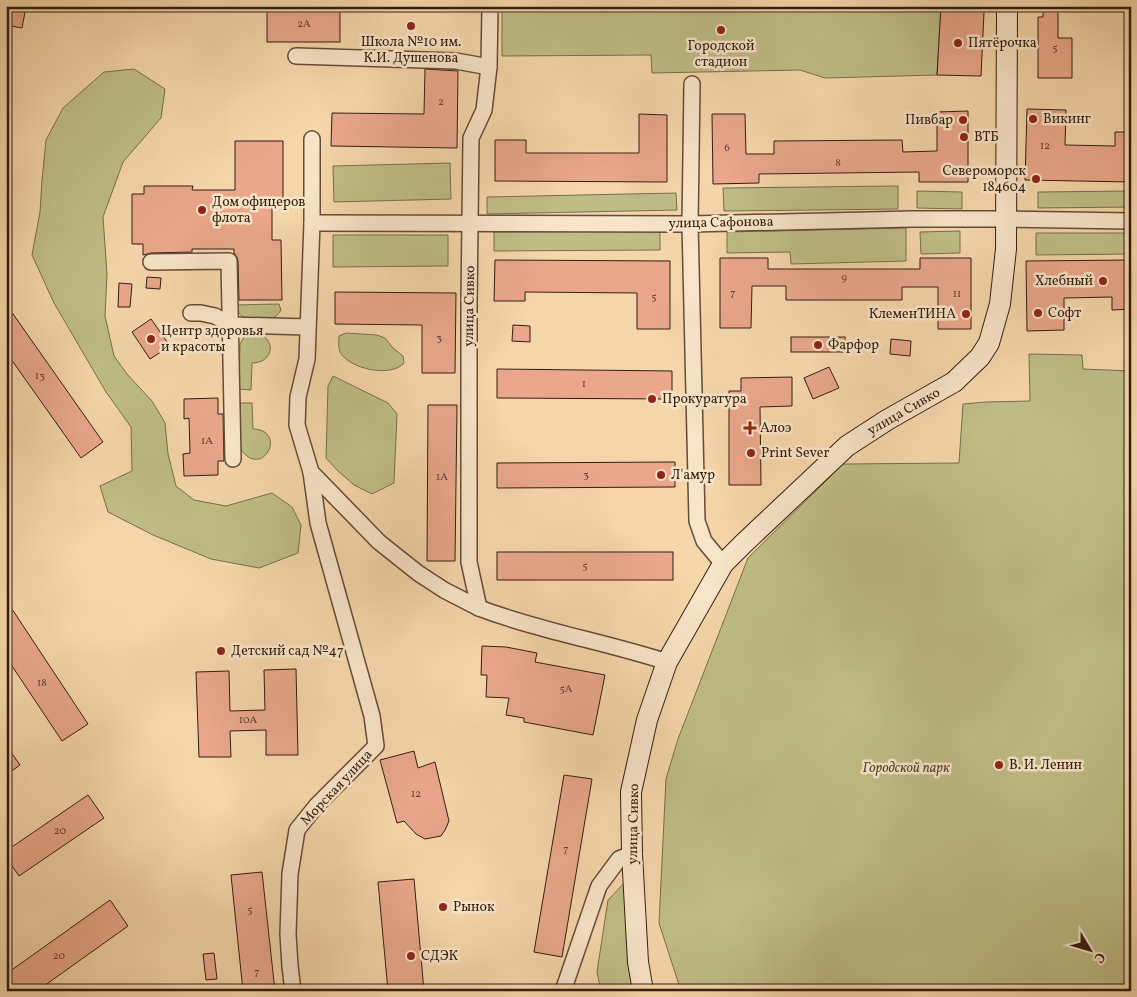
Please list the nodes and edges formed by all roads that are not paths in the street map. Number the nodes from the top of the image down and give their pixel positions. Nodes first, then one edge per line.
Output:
1 (490, 6) edge
2 (1007, 6) edge
3 (296, 56) dead end
4 (489, 67) junction
5 (692, 84) dead end
6 (312, 139) dead end
7 (1006, 219) junction
8 (1131, 221) edge
9 (312, 223) junction
10 (471, 223) junction
11 (690, 224) junction
12 (151, 262) dead end
13 (191, 314) dead end
14 (231, 325) junction
15 (308, 327) junction
16 (233, 459) dead end
17 (311, 472) junction
18 (723, 564) junction
19 (479, 608) junction
20 (667, 662) junction
21 (632, 854) junction
22 (293, 991) edge
23 (563, 991) edge
24 (644, 991) edge

1 - 4 street, улица Сивко
2 - 7 street, улица Сивко
3 - 4 street
4 - 10 street, улица Сивко
5 - 11 street
6 - 9 street
7 - 8 street, улица Сафонова
7 - 11 street, улица Сафонова
7 - 18 street, улица Сивко
9 - 10 street, улица Сафонова
9 - 15 street
10 - 11 street, улица Сафонова
10 - 19 street, улица Сивко
11 - 18 street
12 - 14 street
13 - 14 street
14 - 15 street
14 - 16 street
15 - 17 street
17 - 19 street
17 - 22 street, Морская улица
18 - 20 street, улица Сивко
19 - 20 street
20 - 21 street, улица Сивко
21 - 23 street
21 - 24 street, улица Сивко

